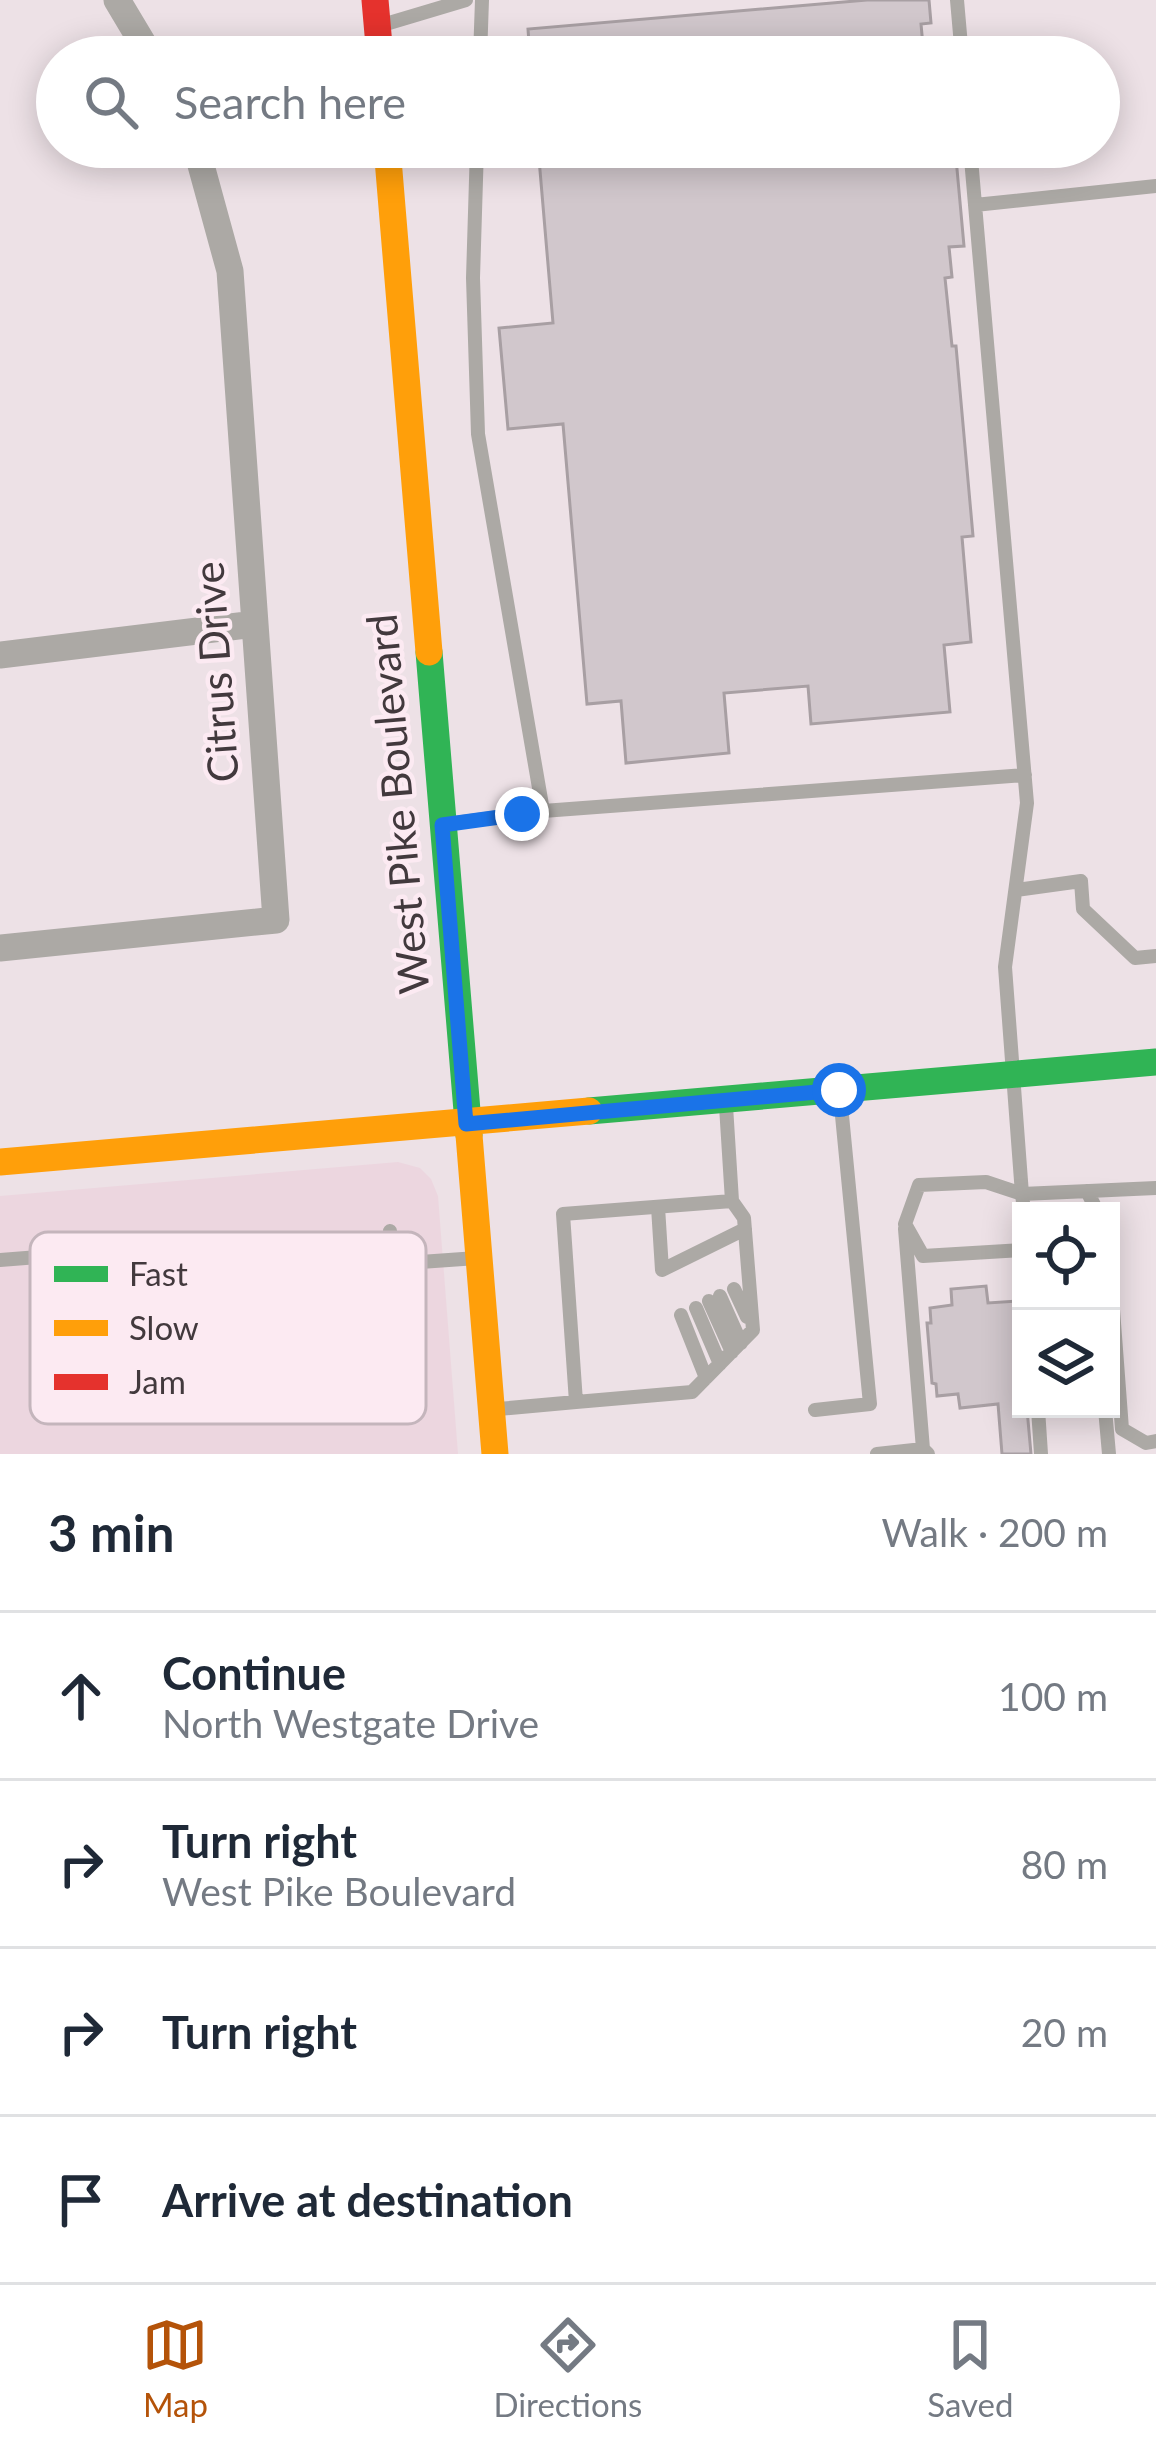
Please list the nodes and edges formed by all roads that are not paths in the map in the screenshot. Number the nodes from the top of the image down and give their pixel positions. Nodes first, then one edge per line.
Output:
1 (466, 0) edge
2 (482, 0) edge
3 (957, 0) edge
4 (122, 2) edge
5 (376, 13) edge
6 (140, 36) edge
7 (481, 36) edge
8 (960, 36) edge
9 (202, 168) edge
10 (389, 168) edge
11 (476, 168) edge
12 (972, 168) edge
13 (1156, 186) edge
14 (975, 205) junction
15 (255, 624) junction
16 (0, 655) edge
17 (1025, 775) junction
18 (543, 811) junction
19 (442, 825) junction
20 (1016, 890) junction
21 (0, 948) edge
22 (1156, 956) edge
23 (1156, 1062) edge
24 (1013, 1075) junction
25 (839, 1090) junction
26 (725, 1101) junction
27 (466, 1124) junction
28 (0, 1162) edge
29 (1156, 1188) edge
30 (1087, 1192) junction
31 (1022, 1194) junction
32 (732, 1201) junction
33 (1023, 1202) edge
34 (1090, 1202) edge
35 (658, 1207) junction
36 (905, 1223) junction
37 (745, 1229) junction
38 (1012, 1251) edge
39 (30, 1258) edge
40 (478, 1258) junction
41 (0, 1260) edge
42 (426, 1262) edge
43 (715, 1298) junction
44 (1113, 1310) edge
45 (681, 1315) dead end
46 (754, 1330) junction
47 (731, 1353) junction
48 (706, 1378) junction
49 (576, 1402) junction
50 (491, 1410) junction
51 (815, 1410) dead end
52 (1039, 1418) edge
53 (1106, 1418) edge
54 (1156, 1441) edge
55 (926, 1451) edge
56 (495, 1454) edge
57 (877, 1454) edge
58 (1041, 1454) edge
59 (1109, 1454) edge

1 - 5 lane
2 - 7 lane
3 - 8 lane
4 - 6 street
9 - 15 street, Citrus Drive
10 - 19 street, West Pike Boulevard
11 - 18 lane
12 - 14 lane
13 - 14 lane
14 - 17 lane
15 - 16 street
15 - 21 street, Citrus Drive
17 - 18 lane
17 - 20 lane
18 - 19 lane
19 - 27 street, West Pike Boulevard
20 - 22 lane
20 - 24 lane
23 - 24 street
24 - 25 street
24 - 31 lane
25 - 26 street
25 - 51 lane
26 - 27 street
26 - 32 lane
27 - 28 street
27 - 40 street, West Pike Boulevard
29 - 30 lane
30 - 31 lane
30 - 34 lane
31 - 33 lane
31 - 36 lane
32 - 35 lane
32 - 37 lane
35 - 37 lane
35 - 49 lane
36 - 38 lane
36 - 55 lane
37 - 46 lane
39 - 41 lane
40 - 42 lane
40 - 50 street, West Pike Boulevard
43 - 46 lane
43 - 47 lane
43 - 47 lane
44 - 54 lane
45 - 48 lane
46 - 47 lane
47 - 48 lane
48 - 49 lane
49 - 50 lane
50 - 56 street, West Pike Boulevard
52 - 58 lane
53 - 59 lane
55 - 57 lane

